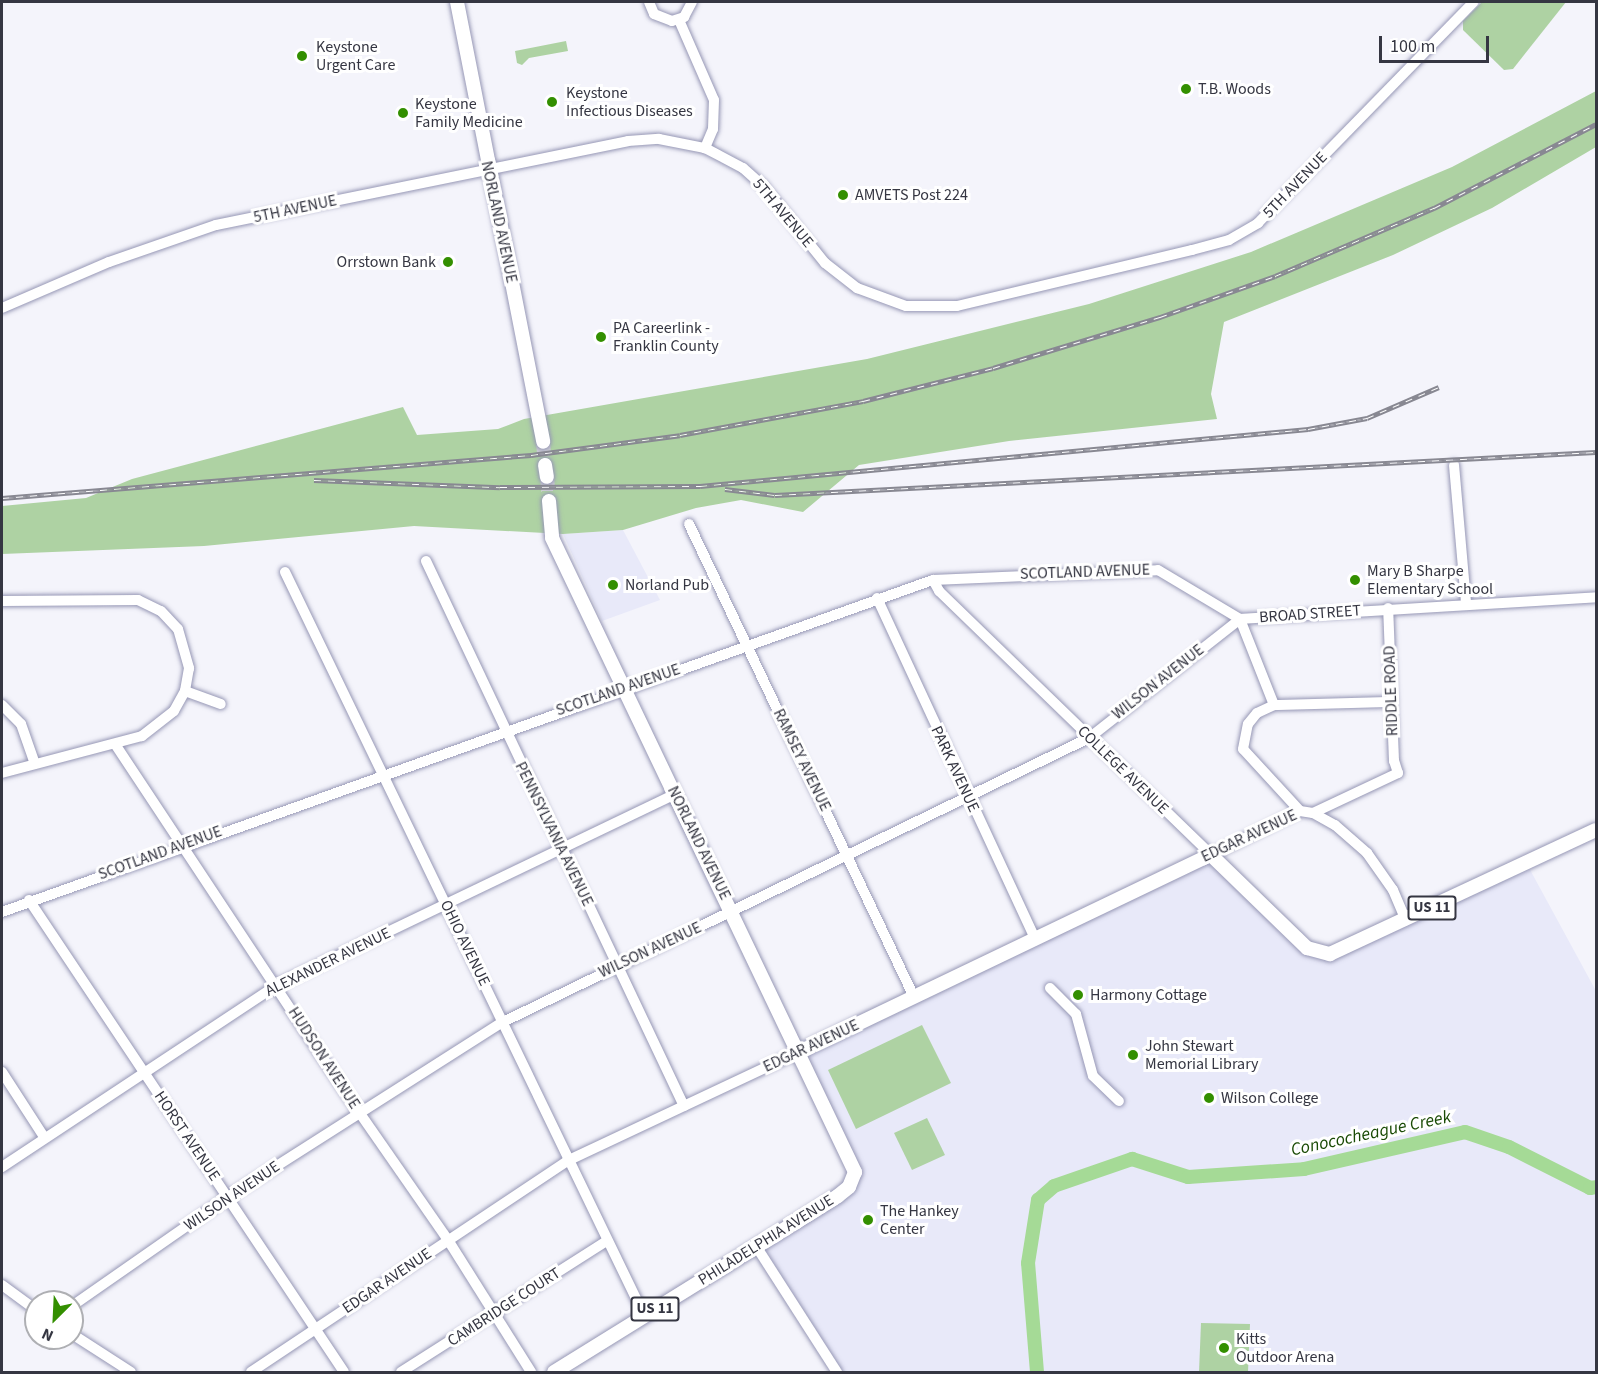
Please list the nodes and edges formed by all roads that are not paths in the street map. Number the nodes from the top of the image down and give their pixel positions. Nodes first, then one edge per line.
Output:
1 (457, 2) edge
2 (649, 2) edge
3 (692, 2) edge
4 (1474, 2) edge
5 (679, 20) junction
6 (705, 148) junction
7 (489, 169) junction
8 (2, 309) edge
9 (543, 442) tunnel mouth
10 (1454, 465) dead end
11 (549, 501) tunnel mouth
12 (689, 524) dead end
13 (426, 561) dead end
14 (285, 572) dead end
15 (933, 580) junction
16 (1596, 597) edge
17 (877, 598) junction
18 (2, 600) edge
19 (1466, 603) junction
20 (1388, 608) junction
21 (1240, 619) junction
22 (746, 645) junction
23 (624, 689) junction
24 (185, 691) junction
25 (1392, 702) junction
26 (221, 704) dead end
27 (2, 705) edge
28 (1274, 705) junction
29 (505, 730) junction
30 (1089, 738) junction
31 (115, 744) junction
32 (35, 764) junction
33 (2, 773) edge
34 (385, 773) junction
35 (1398, 773) joint
36 (676, 794) junction
37 (966, 796) junction
38 (1300, 811) junction
39 (1313, 813) junction
40 (1596, 830) edge
41 (181, 845) junction
42 (561, 849) junction
43 (849, 855) junction
44 (1211, 855) junction
45 (29, 900) junction
46 (447, 905) junction
47 (732, 911) junction
48 (2, 912) edge
49 (1406, 920) junction
50 (1035, 939) junction
51 (616, 965) junction
52 (277, 985) junction
53 (1050, 988) dead end
54 (914, 997) junction
55 (502, 1022) junction
56 (799, 1052) junction
57 (142, 1071) junction
58 (2, 1072) edge
59 (1119, 1101) dead end
60 (684, 1106) junction
61 (359, 1112) junction
62 (44, 1137) junction
63 (567, 1161) junction
64 (2, 1167) edge
65 (853, 1182) joint
66 (228, 1197) junction
67 (448, 1240) junction
68 (607, 1240) junction
69 (756, 1246) junction
70 (2, 1286) edge
71 (84, 1298) edge
72 (24, 1302) edge
73 (494, 1312) junction
74 (644, 1315) junction
75 (315, 1329) junction
76 (84, 1342) edge
77 (130, 1372) edge
78 (251, 1372) edge
79 (344, 1372) edge
80 (401, 1372) edge
81 (531, 1372) edge
82 (554, 1372) edge
83 (837, 1372) edge

1 - 7 main road, NORLAND AVENUE
2 - 5 street
3 - 5 street
4 - 6 street, 5TH AVENUE
5 - 6 street
6 - 7 street, 5TH AVENUE
7 - 8 street, 5TH AVENUE
7 - 9 main road, NORLAND AVENUE
10 - 19 street
11 - 23 main road, NORLAND AVENUE
12 - 22 street, RAMSEY AVENUE
13 - 29 street, PENNSYLVANIA AVENUE
14 - 34 street, OHIO AVENUE
15 - 17 street, SCOTLAND AVENUE
15 - 21 street, SCOTLAND AVENUE
15 - 30 street, COLLEGE AVENUE
16 - 19 street, BROAD STREET
17 - 22 street, SCOTLAND AVENUE
17 - 37 street, PARK AVENUE
18 - 24 street
19 - 20 street, BROAD STREET
20 - 21 street, BROAD STREET
20 - 25 street, RIDDLE ROAD
21 - 28 street
21 - 30 street, WILSON AVENUE
22 - 23 street, SCOTLAND AVENUE
22 - 43 street, RAMSEY AVENUE
23 - 29 street, SCOTLAND AVENUE
23 - 36 main road, NORLAND AVENUE
24 - 26 street
24 - 31 street
25 - 28 street
25 - 35 street, RIDDLE ROAD
27 - 32 street
28 - 38 street
29 - 34 street, SCOTLAND AVENUE
29 - 42 street, PENNSYLVANIA AVENUE
30 - 37 street, WILSON AVENUE
30 - 44 street, COLLEGE AVENUE
31 - 32 street
31 - 41 street, HUDSON AVENUE
32 - 33 street
34 - 41 street, SCOTLAND AVENUE
34 - 46 street, OHIO AVENUE
35 - 39 street, EDGAR AVENUE
36 - 42 street, ALEXANDER AVENUE
36 - 47 main road, NORLAND AVENUE
37 - 43 street, WILSON AVENUE
37 - 50 street, PARK AVENUE
38 - 39 street, EDGAR AVENUE
38 - 44 street, EDGAR AVENUE
39 - 49 street
40 - 49 main road, US 11
41 - 45 street, SCOTLAND AVENUE
41 - 52 street, HUDSON AVENUE
42 - 46 street, ALEXANDER AVENUE
42 - 51 street, PENNSYLVANIA AVENUE
43 - 47 street, WILSON AVENUE
43 - 54 street, RAMSEY AVENUE
44 - 49 main road, COLLEGE AVENUE / US 11
44 - 50 main road, EDGAR AVENUE
45 - 48 street, SCOTLAND AVENUE
45 - 57 street, HORST AVENUE
46 - 52 street, ALEXANDER AVENUE
46 - 55 street, OHIO AVENUE
47 - 51 street, WILSON AVENUE
47 - 56 main road, NORLAND AVENUE
50 - 54 main road, EDGAR AVENUE
51 - 55 street, WILSON AVENUE
51 - 60 street, PENNSYLVANIA AVENUE
52 - 57 street, ALEXANDER AVENUE
52 - 61 street, HUDSON AVENUE
53 - 59 street
54 - 56 main road, EDGAR AVENUE
55 - 61 street, WILSON AVENUE
55 - 63 street, OHIO AVENUE
56 - 60 street, EDGAR AVENUE
56 - 65 main road, NORLAND AVENUE / US 11
57 - 62 street, ALEXANDER AVENUE
57 - 66 street, HORST AVENUE
58 - 62 street
60 - 63 street, EDGAR AVENUE
61 - 66 street, WILSON AVENUE
61 - 67 street, HUDSON AVENUE
62 - 64 street, ALEXANDER AVENUE
63 - 67 street, EDGAR AVENUE
63 - 68 street, OHIO AVENUE
65 - 69 main road, PHILADELPHIA AVENUE / US 11
66 - 71 street, WILSON AVENUE
66 - 75 street, HORST AVENUE
67 - 73 street, HUDSON AVENUE
67 - 75 street, EDGAR AVENUE
68 - 73 street, CAMBRIDGE COURT
68 - 74 street, OHIO AVENUE
69 - 74 main road, PHILADELPHIA AVENUE / US 11
69 - 83 street
70 - 72 street
73 - 80 street, CAMBRIDGE COURT
73 - 81 street, HUDSON AVENUE
74 - 82 main road, PHILADELPHIA AVENUE / US 11
75 - 78 street, EDGAR AVENUE
75 - 79 street, HORST AVENUE
76 - 77 street

